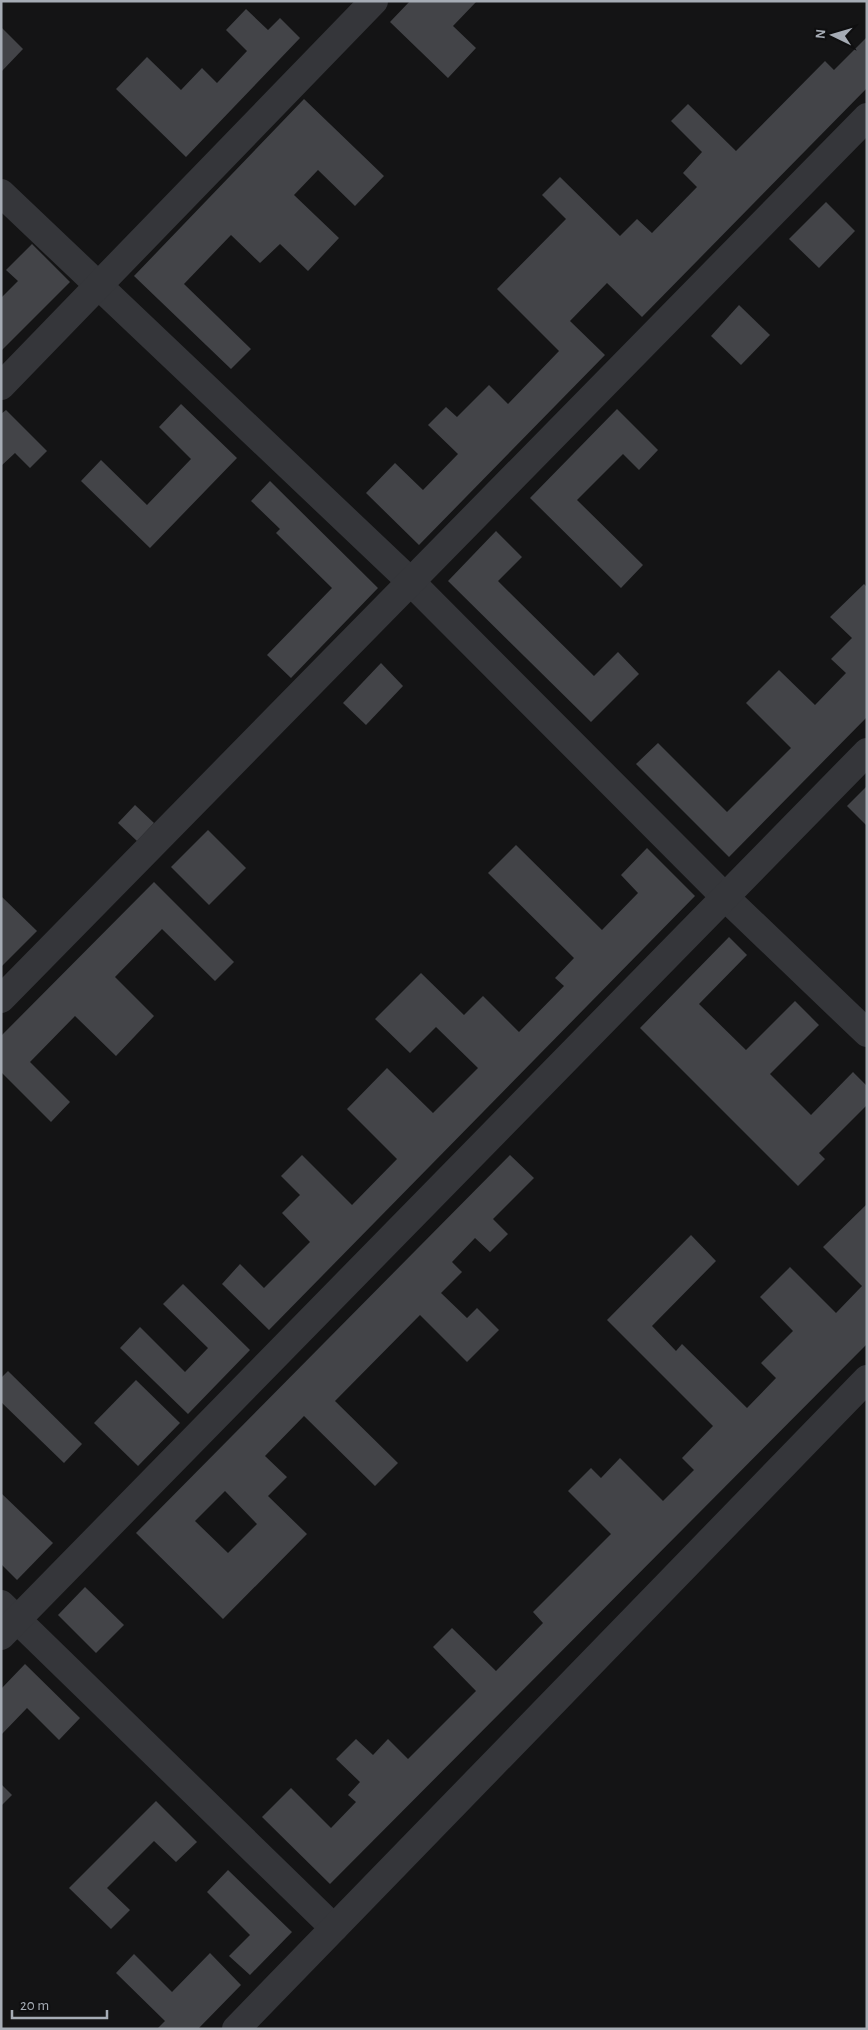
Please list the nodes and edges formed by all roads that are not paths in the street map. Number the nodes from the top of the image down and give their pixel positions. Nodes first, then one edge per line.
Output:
1 (374, 1) edge
2 (867, 117) edge
3 (1, 193) edge
4 (99, 286) junction
5 (1, 386) edge
6 (411, 582) junction
7 (867, 752) edge
8 (725, 897) junction
9 (1, 1000) edge
10 (867, 1033) edge
11 (867, 1379) edge
12 (7, 1620) edge
13 (334, 1928) junction
14 (236, 2029) edge

1 - 4 street
2 - 6 street
3 - 4 street
4 - 5 street
4 - 6 street
6 - 8 street
6 - 9 street
7 - 8 street
8 - 10 street
8 - 12 street
11 - 13 street
12 - 13 street
13 - 14 street

